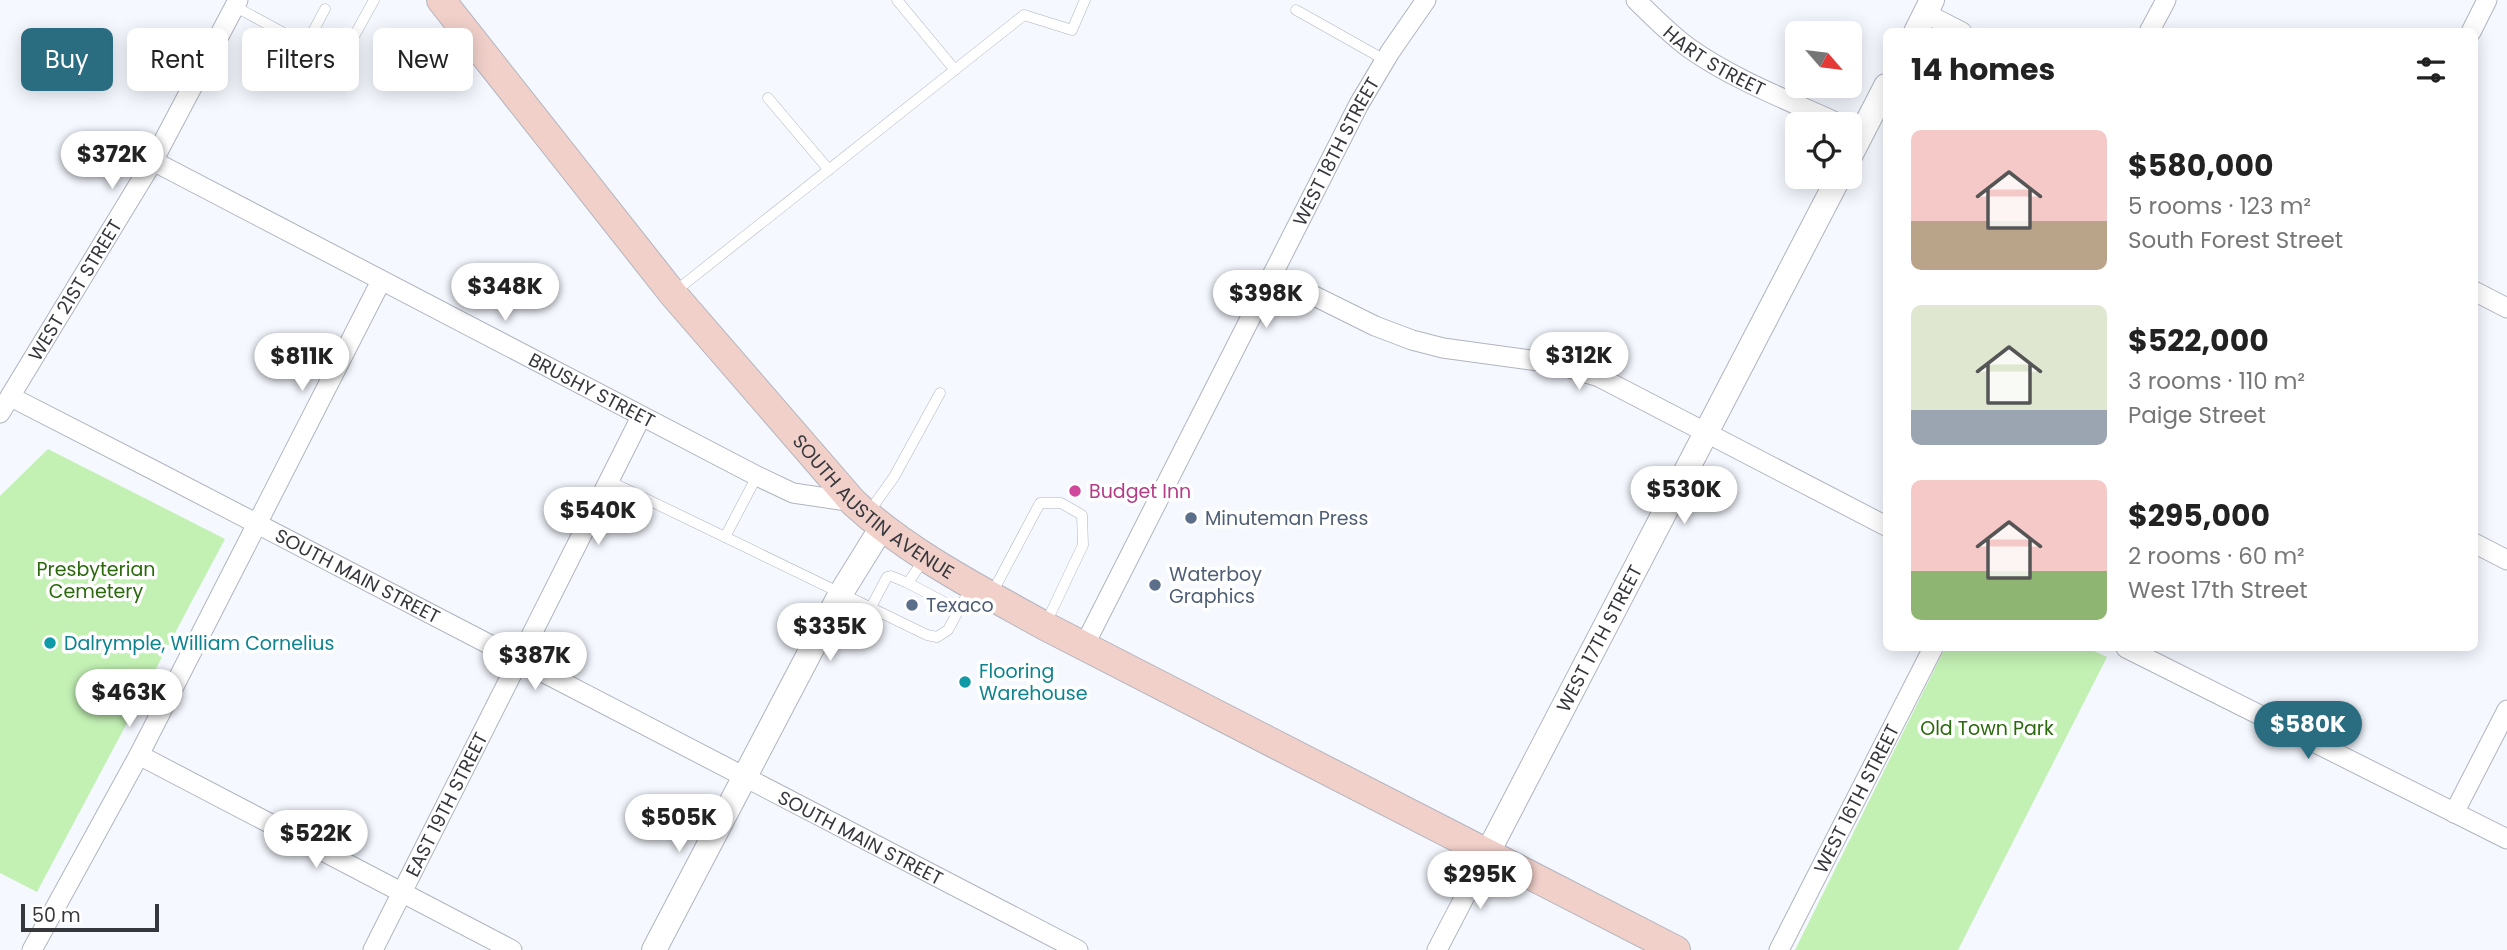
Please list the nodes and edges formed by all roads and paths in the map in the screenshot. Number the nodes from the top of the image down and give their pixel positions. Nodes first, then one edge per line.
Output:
1 (374, 0) edge
2 (897, 0) edge
3 (1085, 0) edge
4 (1426, 0) edge
5 (1636, 0) edge
6 (2166, 0) edge
7 (2487, 0) edge
8 (236, 3) edge
9 (449, 5) edge
10 (326, 9) dead end
11 (1296, 10) dead end
12 (1924, 15) edge
13 (278, 28) edge
14 (315, 28) edge
15 (359, 28) edge
16 (1953, 28) edge
17 (2151, 28) edge
18 (2473, 28) edge
19 (1385, 60) junction
20 (955, 70) junction
21 (1883, 90) edge
22 (768, 98) dead end
23 (1805, 112) edge
24 (1862, 119) edge
25 (153, 161) junction
26 (829, 170) junction
27 (1833, 189) edge
28 (1272, 275) junction
29 (381, 281) junction
30 (2478, 293) edge
31 (673, 294) junction
32 (2507, 308) edge
33 (940, 393) dead end
34 (11, 397) junction
35 (0, 413) edge
36 (641, 416) junction
37 (1706, 433) junction
38 (757, 476) junction
39 (609, 481) junction
40 (867, 515) junction
41 (258, 522) junction
42 (1883, 524) edge
43 (724, 537) junction
44 (2478, 545) edge
45 (926, 556) junction
46 (2507, 560) edge
47 (908, 583) junction
48 (981, 590) junction
49 (841, 593) junction
50 (871, 607) junction
51 (959, 610) junction
52 (1045, 625) junction
53 (1084, 646) junction
54 (1931, 651) edge
55 (2132, 651) edge
56 (519, 660) junction
57 (2507, 710) edge
58 (139, 755) junction
59 (743, 778) junction
60 (2454, 813) junction
61 (2507, 839) edge
62 (1487, 854) junction
63 (400, 891) junction
64 (32, 950) edge
65 (373, 950) edge
66 (512, 950) edge
67 (654, 950) edge
68 (1078, 950) edge
69 (1437, 950) edge
70 (1676, 950) edge
71 (1779, 950) edge

1 - 15 lane
2 - 20 lane
3 - 20 lane
4 - 19 street, WEST 18TH STREET
5 - 23 street, HART STREET
6 - 17 street
7 - 18 street
8 - 13 lane
8 - 25 street, WEST 21ST STREET
9 - 31 main road, SOUTH AUSTIN AVENUE
10 - 14 lane
11 - 19 lane
12 - 16 street
19 - 28 street, WEST 18TH STREET
20 - 26 lane
21 - 24 street
22 - 26 lane
25 - 29 street, BRUSHY STREET
25 - 34 street, WEST 21ST STREET
26 - 31 lane
27 - 37 street, WEST 17TH STREET
28 - 37 street
28 - 53 street, WEST 18TH STREET
29 - 36 street, BRUSHY STREET
29 - 41 street
30 - 32 street
31 - 40 main road, SOUTH AUSTIN AVENUE
33 - 40 lane
34 - 35 street, WEST 21ST STREET
34 - 41 street, SOUTH MAIN STREET
36 - 38 street, BRUSHY STREET
36 - 39 street, EAST 19TH STREET
37 - 42 street
37 - 62 street, WEST 17TH STREET
38 - 40 street, BRUSHY STREET
38 - 43 lane
39 - 43 lane
39 - 56 street, EAST 19TH STREET
40 - 45 main road, SOUTH AUSTIN AVENUE
40 - 49 street
41 - 56 street, SOUTH MAIN STREET
41 - 58 street
43 - 49 lane
44 - 46 street
45 - 47 lane
45 - 48 main road, SOUTH AUSTIN AVENUE
47 - 50 lane
47 - 51 lane
48 - 51 lane
48 - 52 main road, SOUTH AUSTIN AVENUE
48 - 52 lane
49 - 50 lane
49 - 59 street
50 - 51 lane
52 - 53 main road, SOUTH AUSTIN AVENUE
53 - 62 main road, SOUTH AUSTIN AVENUE
54 - 71 street, WEST 16TH STREET
55 - 60 street
56 - 59 street, SOUTH MAIN STREET
56 - 63 street, EAST 19TH STREET
57 - 60 street
58 - 63 street
58 - 64 street
59 - 67 street
59 - 68 street, SOUTH MAIN STREET
60 - 61 street
62 - 69 street, WEST 17TH STREET
62 - 70 main road, SOUTH AUSTIN AVENUE
63 - 65 street, EAST 19TH STREET
63 - 66 street

